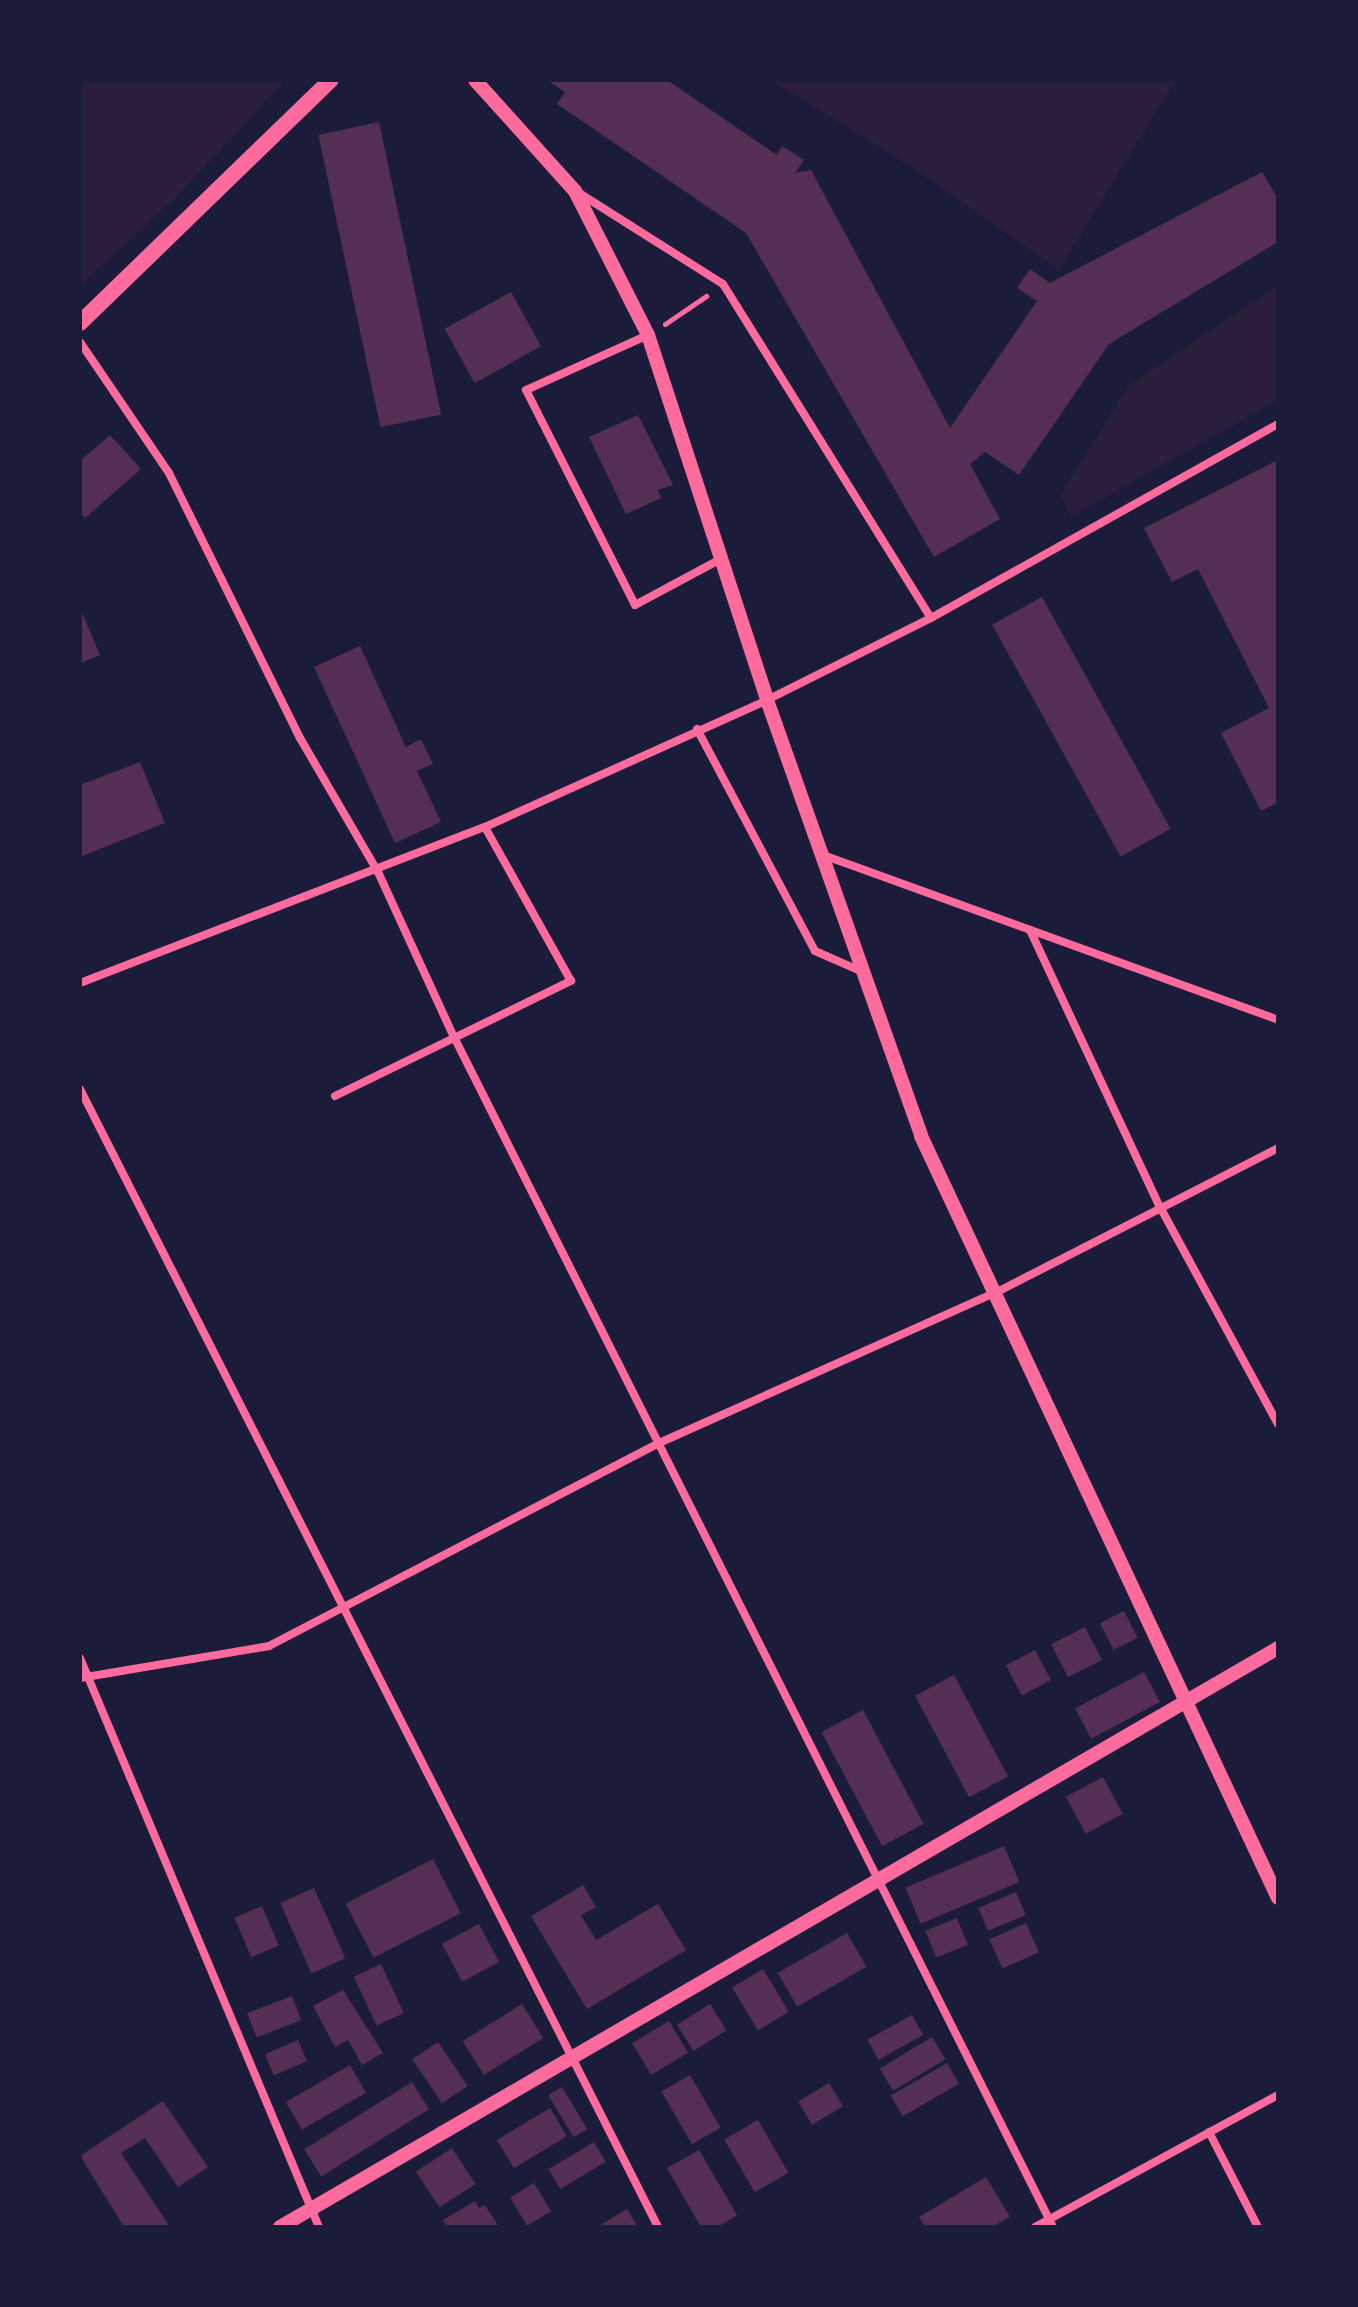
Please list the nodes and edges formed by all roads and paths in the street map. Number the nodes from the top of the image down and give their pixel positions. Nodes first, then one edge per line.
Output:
1 (331, 80) edge
2 (475, 80) edge
3 (575, 191) junction
4 (723, 284) junction
5 (80, 323) edge
6 (648, 335) junction
7 (80, 342) edge
8 (1278, 424) edge
9 (719, 560) junction
10 (931, 618) junction
11 (767, 700) junction
12 (697, 729) junction
13 (485, 827) junction
14 (823, 855) junction
15 (378, 872) junction
16 (1030, 930) junction
17 (864, 972) junction
18 (80, 983) edge
19 (1278, 1020) edge
20 (454, 1037) junction
21 (80, 1089) edge
22 (335, 1096) dead end
23 (1278, 1148) edge
24 (1159, 1205) junction
25 (997, 1292) junction
26 (1275, 1411) edge
27 (1278, 1424) edge
28 (659, 1443) junction
29 (342, 1607) junction
30 (1278, 1648) edge
31 (80, 1658) edge
32 (85, 1677) edge
33 (1187, 1697) junction
34 (878, 1876) junction
35 (1278, 1898) edge
36 (569, 2055) junction
37 (1278, 2095) edge
38 (1209, 2132) junction
39 (307, 2208) junction
40 (1051, 2223) edge
41 (280, 2227) edge
42 (319, 2227) edge
43 (658, 2227) edge
44 (1035, 2227) edge
45 (1258, 2227) edge

1 - 5 main road
2 - 3 street
3 - 4 street
3 - 6 street
4 - 6 path
4 - 10 street
6 - 9 street
6 - 9 street
7 - 15 street
8 - 10 street
9 - 11 street
10 - 11 street
11 - 12 street
11 - 14 street
12 - 13 street
12 - 17 street
13 - 15 street
13 - 20 street
14 - 16 street
14 - 17 street
15 - 18 street
15 - 20 street
16 - 19 street
16 - 24 street
17 - 25 street
20 - 22 street
20 - 28 street
21 - 29 street
23 - 24 street
24 - 25 street
24 - 26 street
25 - 28 street
25 - 33 street
26 - 27 street
28 - 29 street
28 - 34 street
29 - 32 street
29 - 36 street
30 - 33 street
31 - 32 street
32 - 39 street
33 - 34 street
33 - 35 street
34 - 36 street
34 - 40 street
36 - 39 street
36 - 43 street
37 - 38 street
38 - 40 street
38 - 45 street
39 - 41 street
39 - 42 street
40 - 44 street

